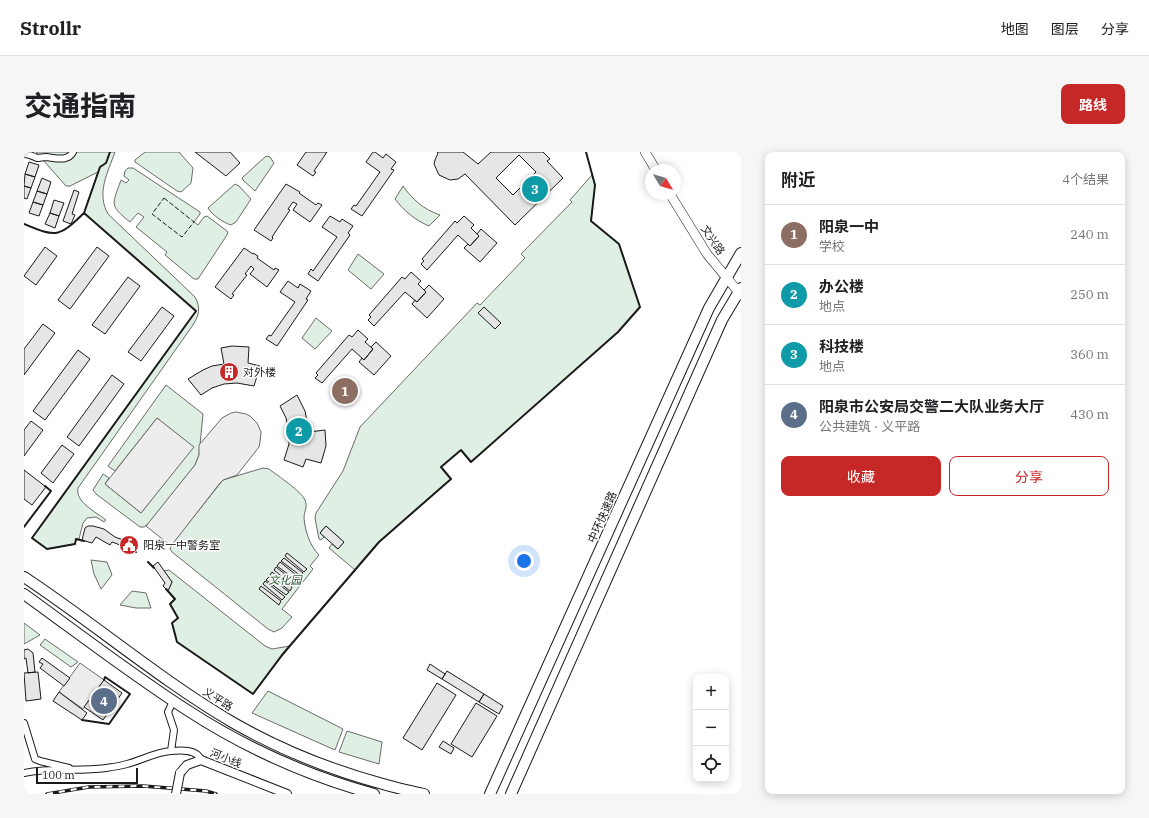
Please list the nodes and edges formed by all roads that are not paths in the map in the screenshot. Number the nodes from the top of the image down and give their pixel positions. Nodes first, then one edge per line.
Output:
1 (73, 152) edge
2 (645, 152) edge
3 (24, 154) edge
4 (652, 164) edge
5 (674, 200) edge
6 (741, 253) edge
7 (726, 278) junction
8 (740, 292) edge
9 (24, 577) edge
10 (24, 594) edge
11 (173, 701) junction
12 (24, 723) edge
13 (171, 751) junction
14 (201, 760) junction
15 (79, 770) junction
16 (24, 773) edge
17 (405, 792) edge
18 (176, 794) edge
19 (287, 794) edge
20 (374, 794) edge
21 (424, 794) edge
22 (490, 794) edge
23 (511, 794) edge

1 - 3 street
2 - 4 main road
5 - 7 main road, 文兴路
6 - 7 main road, 中环快速路
7 - 8 main road, 文兴路
7 - 22 main road, 中环快速路
8 - 23 main road
9 - 17 main road, 义平路
10 - 11 main road
11 - 13 street
11 - 20 main road
12 - 15 street
13 - 14 street
13 - 15 street
14 - 18 street, 河小线, bridge
14 - 19 street, 河小线
15 - 16 street
17 - 21 main road, 义平路

